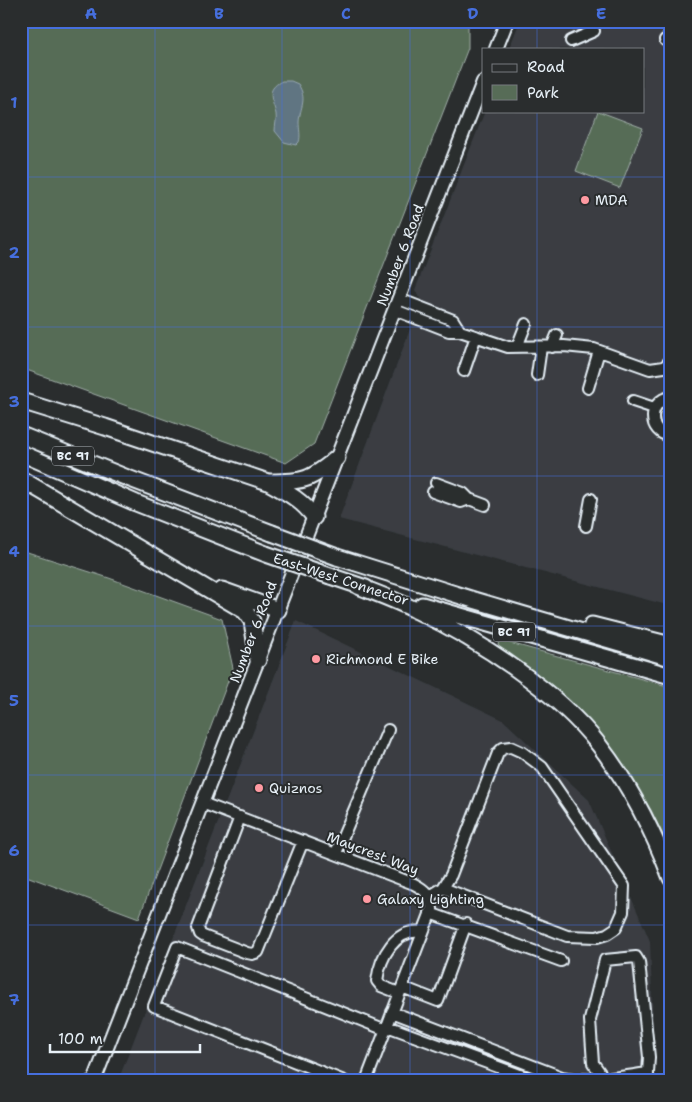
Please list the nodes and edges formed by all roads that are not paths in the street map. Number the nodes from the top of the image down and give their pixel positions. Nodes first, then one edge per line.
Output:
1 (507, 21) edge
2 (594, 31) dead end
3 (571, 40) dead end
4 (496, 48) edge
5 (482, 85) edge
6 (397, 305) junction
7 (526, 324) dead end
8 (557, 335) dead end
9 (476, 336) junction
10 (518, 347) junction
11 (540, 347) junction
12 (552, 347) junction
13 (599, 351) junction
14 (671, 360) edge
15 (464, 371) dead end
16 (537, 375) dead end
17 (588, 388) dead end
18 (671, 397) edge
19 (21, 401) edge
20 (633, 401) dead end
21 (654, 408) junction
22 (21, 435) edge
23 (671, 436) edge
24 (21, 453) edge
25 (337, 458) junction
26 (21, 479) edge
27 (268, 482) junction
28 (435, 488) dead end
29 (591, 499) dead end
30 (485, 505) dead end
31 (314, 517) junction
32 (586, 526) dead end
33 (190, 578) junction
34 (358, 586) junction
35 (474, 600) junction
36 (278, 610) junction
37 (671, 645) edge
38 (671, 658) edge
39 (258, 660) junction
40 (671, 676) edge
41 (388, 730) dead end
42 (202, 803) junction
43 (240, 818) junction
44 (303, 841) junction
45 (336, 854) junction
46 (671, 878) edge
47 (443, 888) junction
48 (430, 896) junction
49 (430, 913) junction
50 (466, 924) junction
51 (423, 932) junction
52 (561, 960) dead end
53 (401, 990) junction
54 (392, 1012) junction
55 (386, 1028) junction
56 (648, 1077) edge
57 (606, 1080) edge
58 (94, 1081) edge
59 (344, 1081) edge
60 (366, 1081) edge
61 (536, 1081) edge

1 - 4 main road
2 - 3 street
5 - 6 main road, Number 6 Road
6 - 9 street
6 - 25 main road, Number 6 Road
7 - 10 street
8 - 12 street
9 - 10 street
9 - 15 street
10 - 11 street
11 - 12 street
11 - 16 street
12 - 13 street
13 - 14 street
13 - 17 street
18 - 21 street
19 - 27 highway
20 - 21 street
21 - 23 street
22 - 35 highway, East-West Connector / BC 91, bridge
24 - 34 highway, East-West Connector / BC 91, bridge
25 - 27 highway
25 - 31 main road, Number 6 Road
26 - 33 highway
27 - 31 highway
28 - 30 street
29 - 32 street
31 - 36 main road, Number 6 Road
33 - 36 highway
33 - 39 highway
34 - 40 highway, East-West Connector / BC 91
34 - 46 highway
35 - 37 highway
35 - 38 highway, East-West Connector / BC 91
36 - 39 main road, Number 6 Road
39 - 42 main road, Number 6 Road
41 - 45 street
42 - 43 street, Maycrest Way
42 - 58 main road, Number 6 Road
43 - 44 street, Maycrest Way
43 - 44 street
44 - 45 street, Maycrest Way
45 - 48 street, Maycrest Way
47 - 47 street
47 - 48 street
48 - 49 street
49 - 50 street
49 - 51 street
50 - 52 street
50 - 53 street
51 - 53 street
51 - 53 street
53 - 54 street
54 - 55 street
54 - 57 street
55 - 59 street
55 - 60 street
55 - 61 street
56 - 57 street
56 - 57 street

